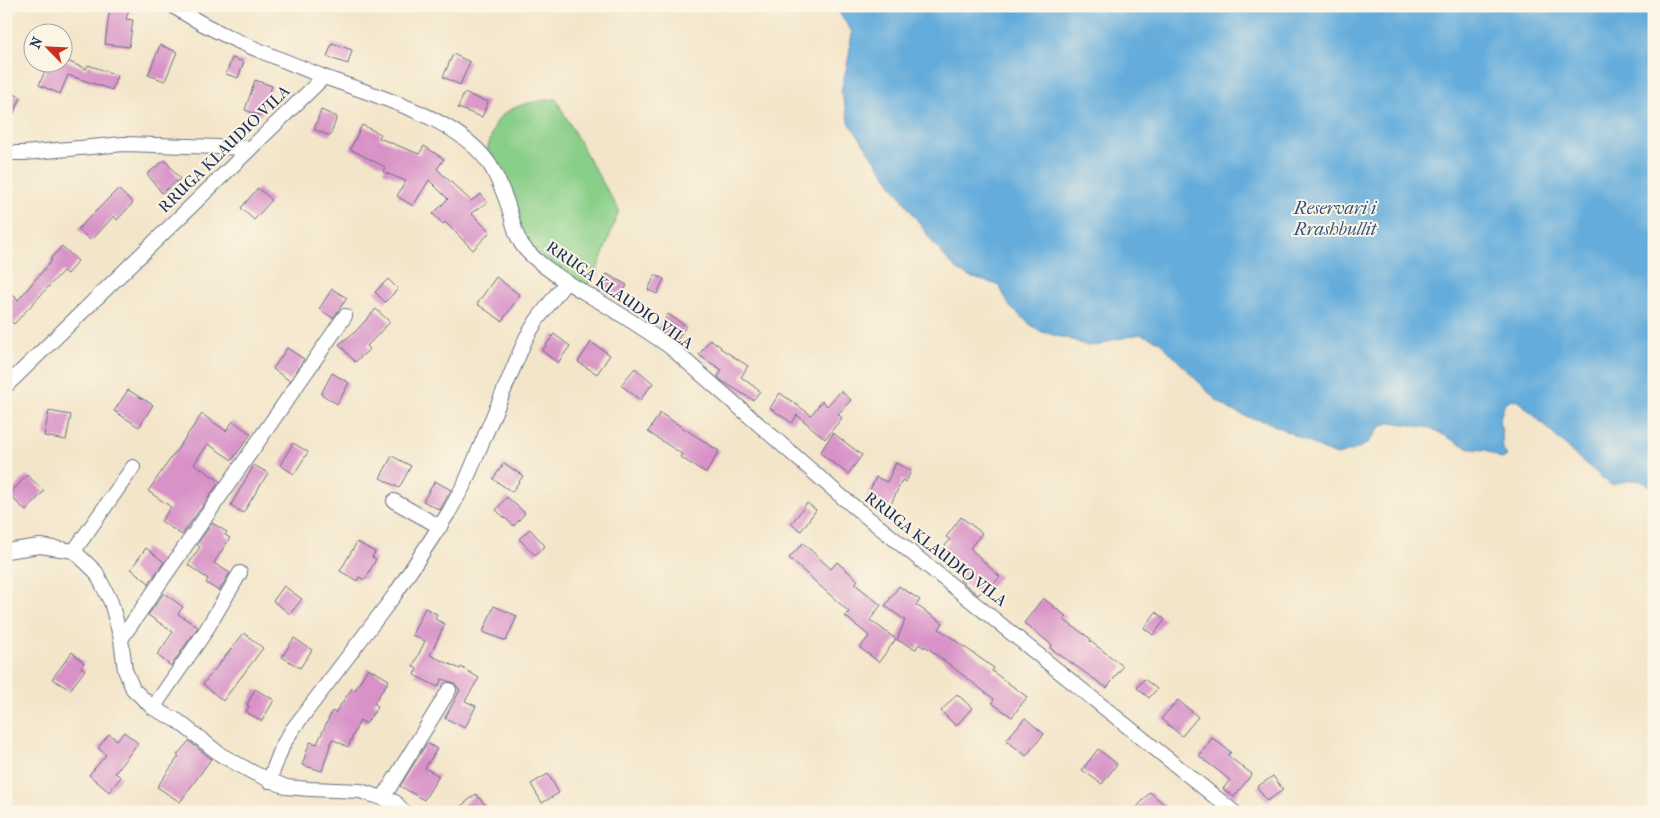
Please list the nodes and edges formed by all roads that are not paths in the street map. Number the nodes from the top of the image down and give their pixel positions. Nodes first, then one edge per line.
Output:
1 (176, 8) dead end
2 (324, 76) junction
3 (250, 148) junction
4 (6, 152) edge
5 (566, 282) junction
6 (345, 316) dead end
7 (6, 386) edge
8 (133, 467) dead end
9 (394, 501) dead end
10 (440, 527) junction
11 (6, 551) edge
12 (74, 551) junction
13 (240, 573) dead end
14 (121, 638) junction
15 (450, 690) dead end
16 (153, 708) junction
17 (270, 781) junction
18 (383, 798) junction
19 (404, 812) edge
20 (1234, 812) edge

1 - 2 street
2 - 3 street, RRUGA KLAUDIO VILA
2 - 5 street, RRUGA KLAUDIO VILA
3 - 4 street
3 - 7 street, RRUGA KLAUDIO VILA
5 - 10 street
5 - 20 street, RRUGA KLAUDIO VILA
6 - 14 street
8 - 12 street
9 - 10 street
10 - 17 street
11 - 12 street
12 - 14 street
13 - 16 street
14 - 16 street
15 - 18 street
16 - 17 street
17 - 18 street
18 - 19 street

